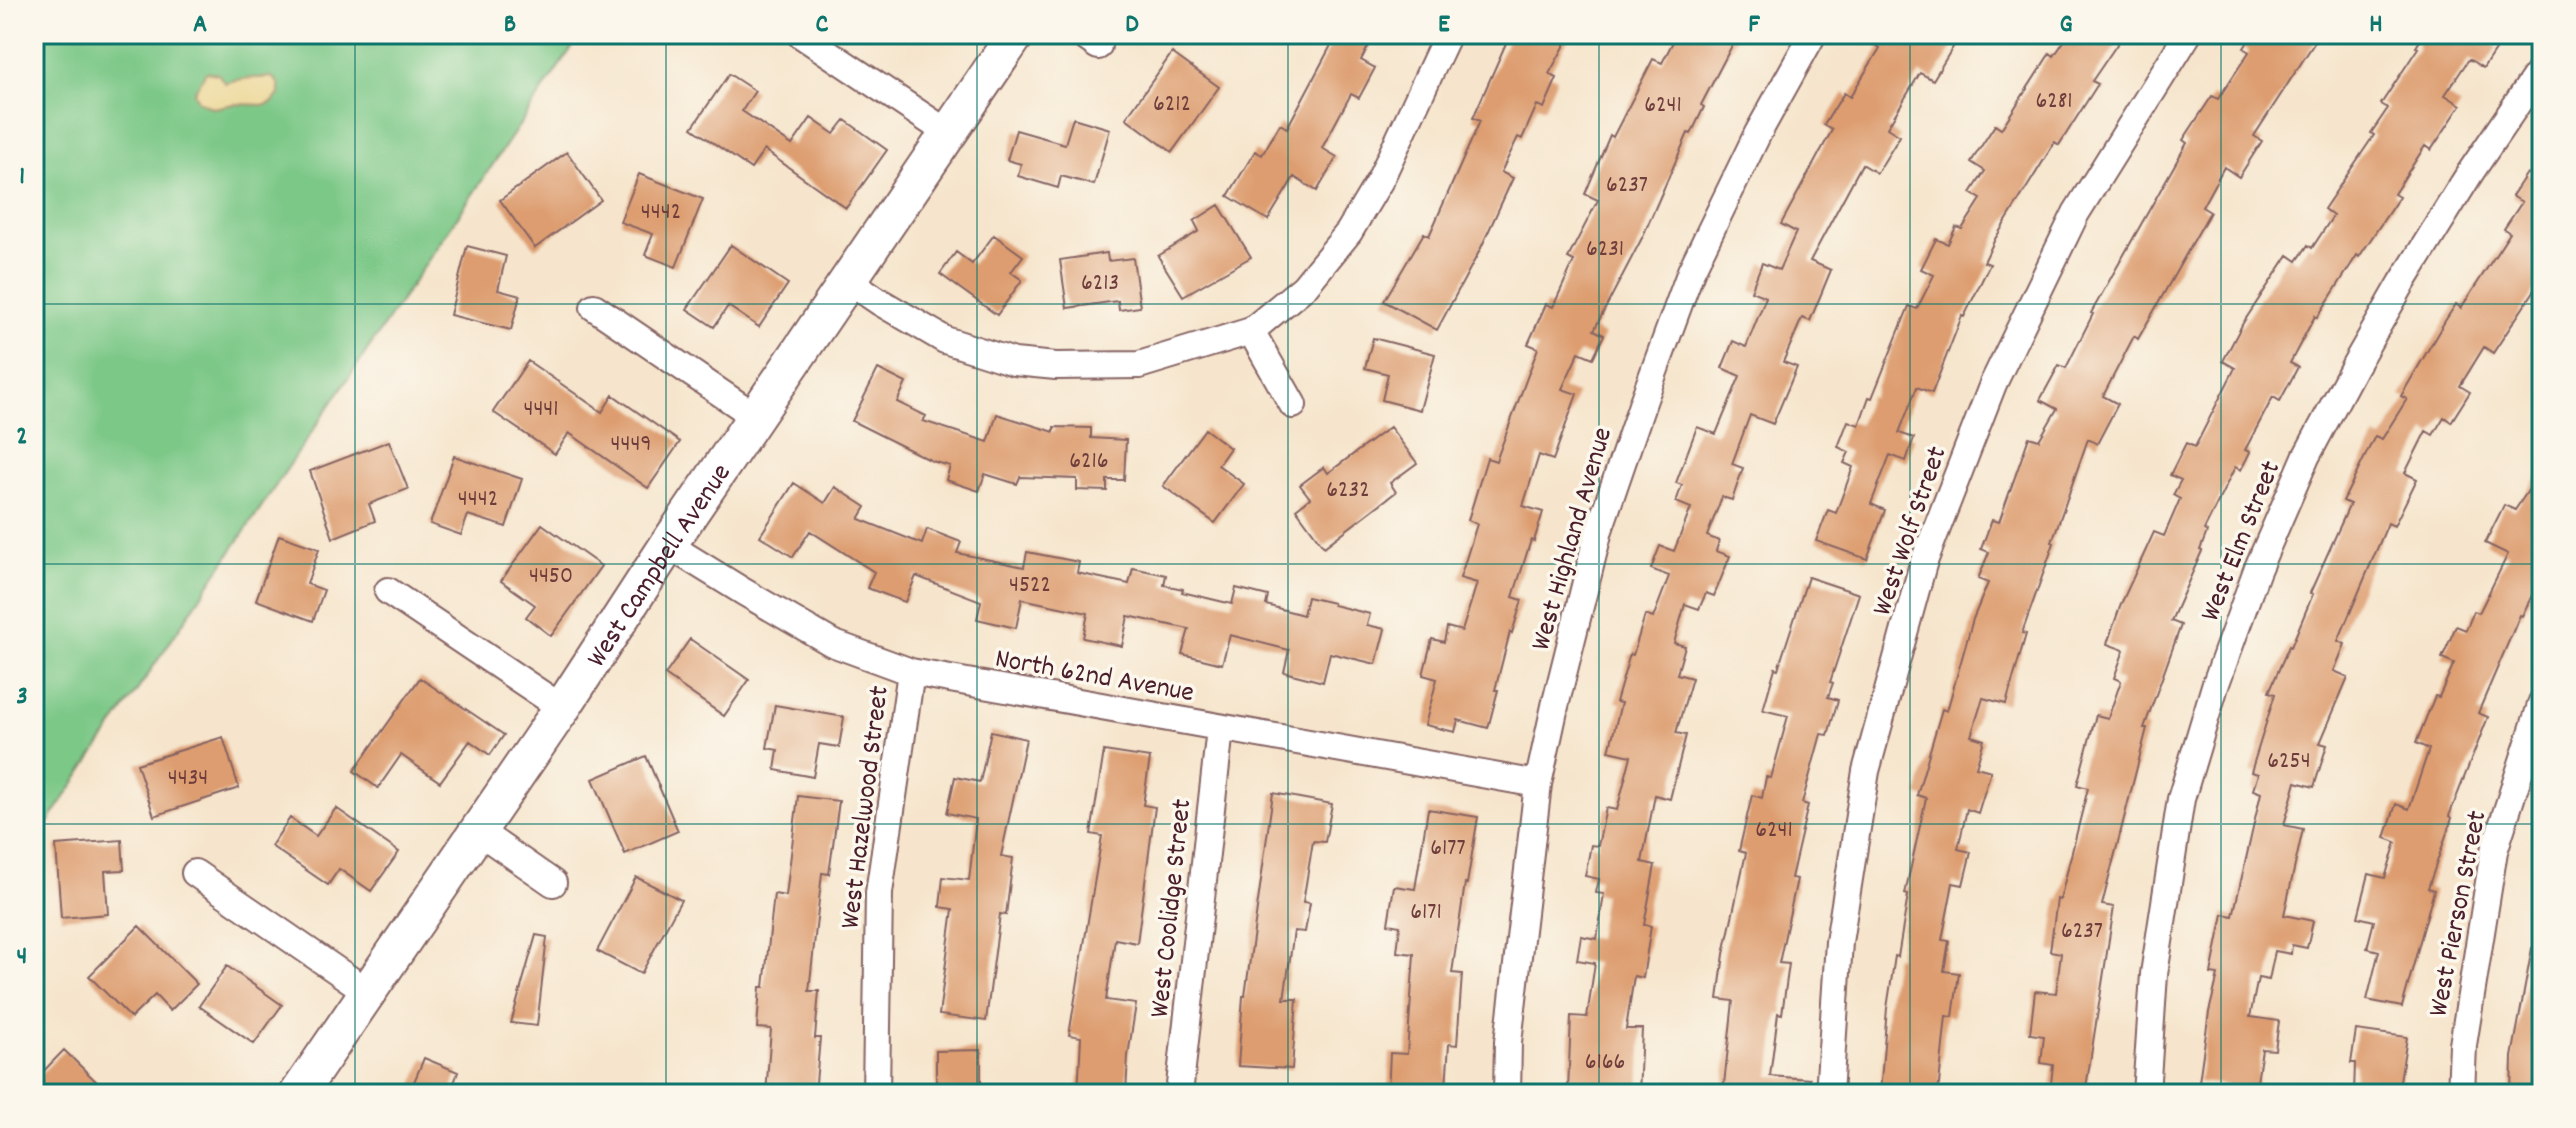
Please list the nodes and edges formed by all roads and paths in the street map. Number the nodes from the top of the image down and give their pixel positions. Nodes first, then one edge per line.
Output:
1 (800, 34) edge
2 (1016, 34) edge
3 (1448, 34) edge
4 (1813, 34) edge
5 (2188, 34) edge
6 (2542, 67) edge
7 (948, 133) junction
8 (849, 281) junction
9 (594, 307) dead end
10 (1251, 331) junction
11 (1293, 405) dead end
12 (756, 417) junction
13 (668, 545) junction
14 (388, 591) dead end
15 (911, 672) junction
16 (2542, 702) edge
17 (562, 708) junction
18 (1220, 729) junction
19 (1538, 784) junction
20 (478, 831) junction
21 (195, 873) dead end
22 (553, 883) dead end
23 (368, 992) junction
24 (298, 1094) edge
25 (876, 1094) edge
26 (1179, 1094) edge
27 (1507, 1094) edge
28 (1829, 1094) edge
29 (2146, 1094) edge
30 (2461, 1094) edge

1 - 7 street
2 - 7 street, West Campbell Avenue
3 - 10 street
4 - 19 street, West Highland Avenue
5 - 28 street, West Wolf Street
6 - 29 street, West Elm Street
7 - 8 street, West Campbell Avenue
8 - 10 street
8 - 12 street, West Campbell Avenue
9 - 12 street
10 - 11 street
12 - 13 street, West Campbell Avenue
13 - 15 street, North 62nd Avenue
13 - 17 street, West Campbell Avenue
14 - 17 street
15 - 18 street, North 62nd Avenue
15 - 25 street, West Hazelwood Street
16 - 30 street, West Pierson Street
17 - 20 street, West Campbell Avenue
18 - 19 street, North 62nd Avenue
18 - 26 street, West Coolidge Street
19 - 27 street, West Highland Avenue
20 - 22 street
20 - 23 street, West Campbell Avenue
21 - 23 street
23 - 24 street, West Campbell Avenue

